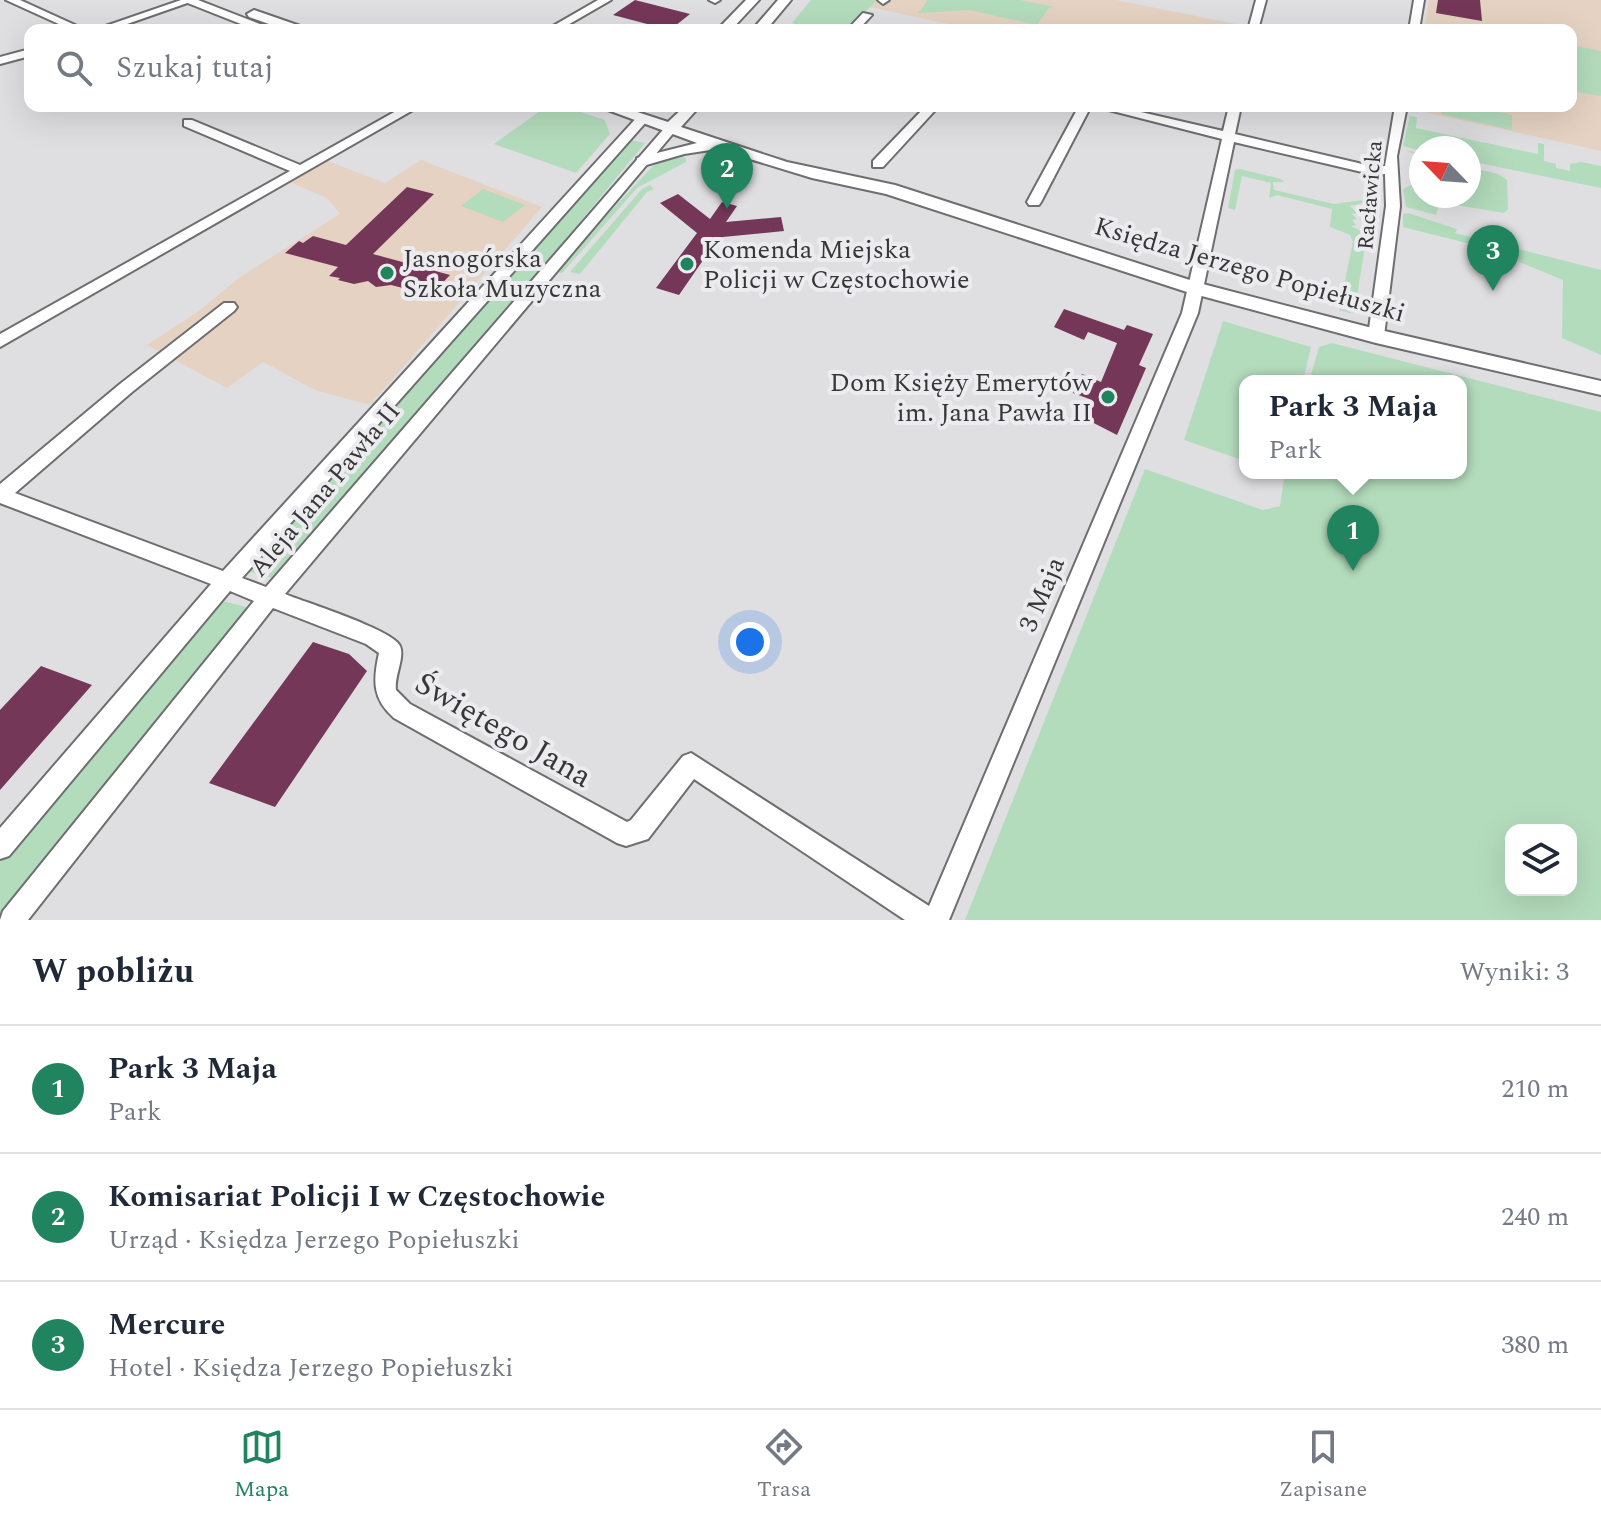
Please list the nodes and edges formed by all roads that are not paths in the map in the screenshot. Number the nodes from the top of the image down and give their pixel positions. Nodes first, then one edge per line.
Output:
1 (11, 0) edge
2 (187, 0) edge
3 (220, 0) edge
4 (606, 0) edge
5 (753, 0) edge
6 (785, 0) edge
7 (1261, 0) edge
8 (1419, 0) edge
9 (867, 15) dead end
10 (67, 24) edge
11 (117, 24) edge
12 (252, 24) edge
13 (282, 24) edge
14 (562, 24) edge
15 (730, 24) edge
16 (764, 24) edge
17 (858, 24) edge
18 (1255, 24) edge
19 (1415, 24) edge
20 (24, 54) edge
21 (0, 61) edge
22 (403, 112) edge
23 (648, 112) edge
24 (659, 112) edge
25 (927, 112) edge
26 (1082, 112) edge
27 (1125, 112) edge
28 (1234, 112) edge
29 (1400, 112) edge
30 (682, 117) edge
31 (188, 123) dead end
32 (1228, 136) junction
33 (721, 144) junction
34 (643, 161) junction
35 (878, 164) dead end
36 (300, 170) junction
37 (1390, 170) junction
38 (889, 189) junction
39 (1034, 202) dead end
40 (1194, 288) junction
41 (229, 307) dead end
42 (1376, 336) junction
43 (0, 341) edge
44 (1601, 388) edge
45 (0, 495) edge
46 (225, 583) junction
47 (269, 598) junction
48 (0, 847) edge
49 (12, 920) edge
50 (928, 920) edge
51 (936, 920) edge

1 - 10 street
2 - 11 street
2 - 12 main road
3 - 13 main road
4 - 14 street
5 - 15 main road
6 - 16 main road
7 - 18 street
8 - 19 street
9 - 17 street
20 - 21 street
22 - 36 street
23 - 46 street, Aleja Jana Pawła II
24 - 30 main road
25 - 35 street
26 - 39 street
27 - 32 street
28 - 32 street, 3 Maja
29 - 37 street, Racławicka
30 - 33 main road, Księdza Jerzego Popiełuszki
30 - 34 street, Aleja Jana Pawła II
30 - 38 main road, Księdza Jerzego Popiełuszki
31 - 36 street
32 - 37 street
32 - 40 street, 3 Maja
33 - 34 main road
33 - 38 main road, Księdza Jerzego Popiełuszki
34 - 47 street, Aleja Jana Pawła II
36 - 43 street
37 - 42 street, Racławicka
38 - 40 main road, Księdza Jerzego Popiełuszki
40 - 42 main road, Księdza Jerzego Popiełuszki
40 - 51 street, 3 Maja
41 - 45 street
42 - 44 main road, Księdza Jerzego Popiełuszki
45 - 46 street, Świętego Jana
46 - 47 street, Świętego Jana
46 - 48 street, Aleja Jana Pawła II
47 - 49 street, Aleja Jana Pawła II
47 - 50 street, Świętego Jana

